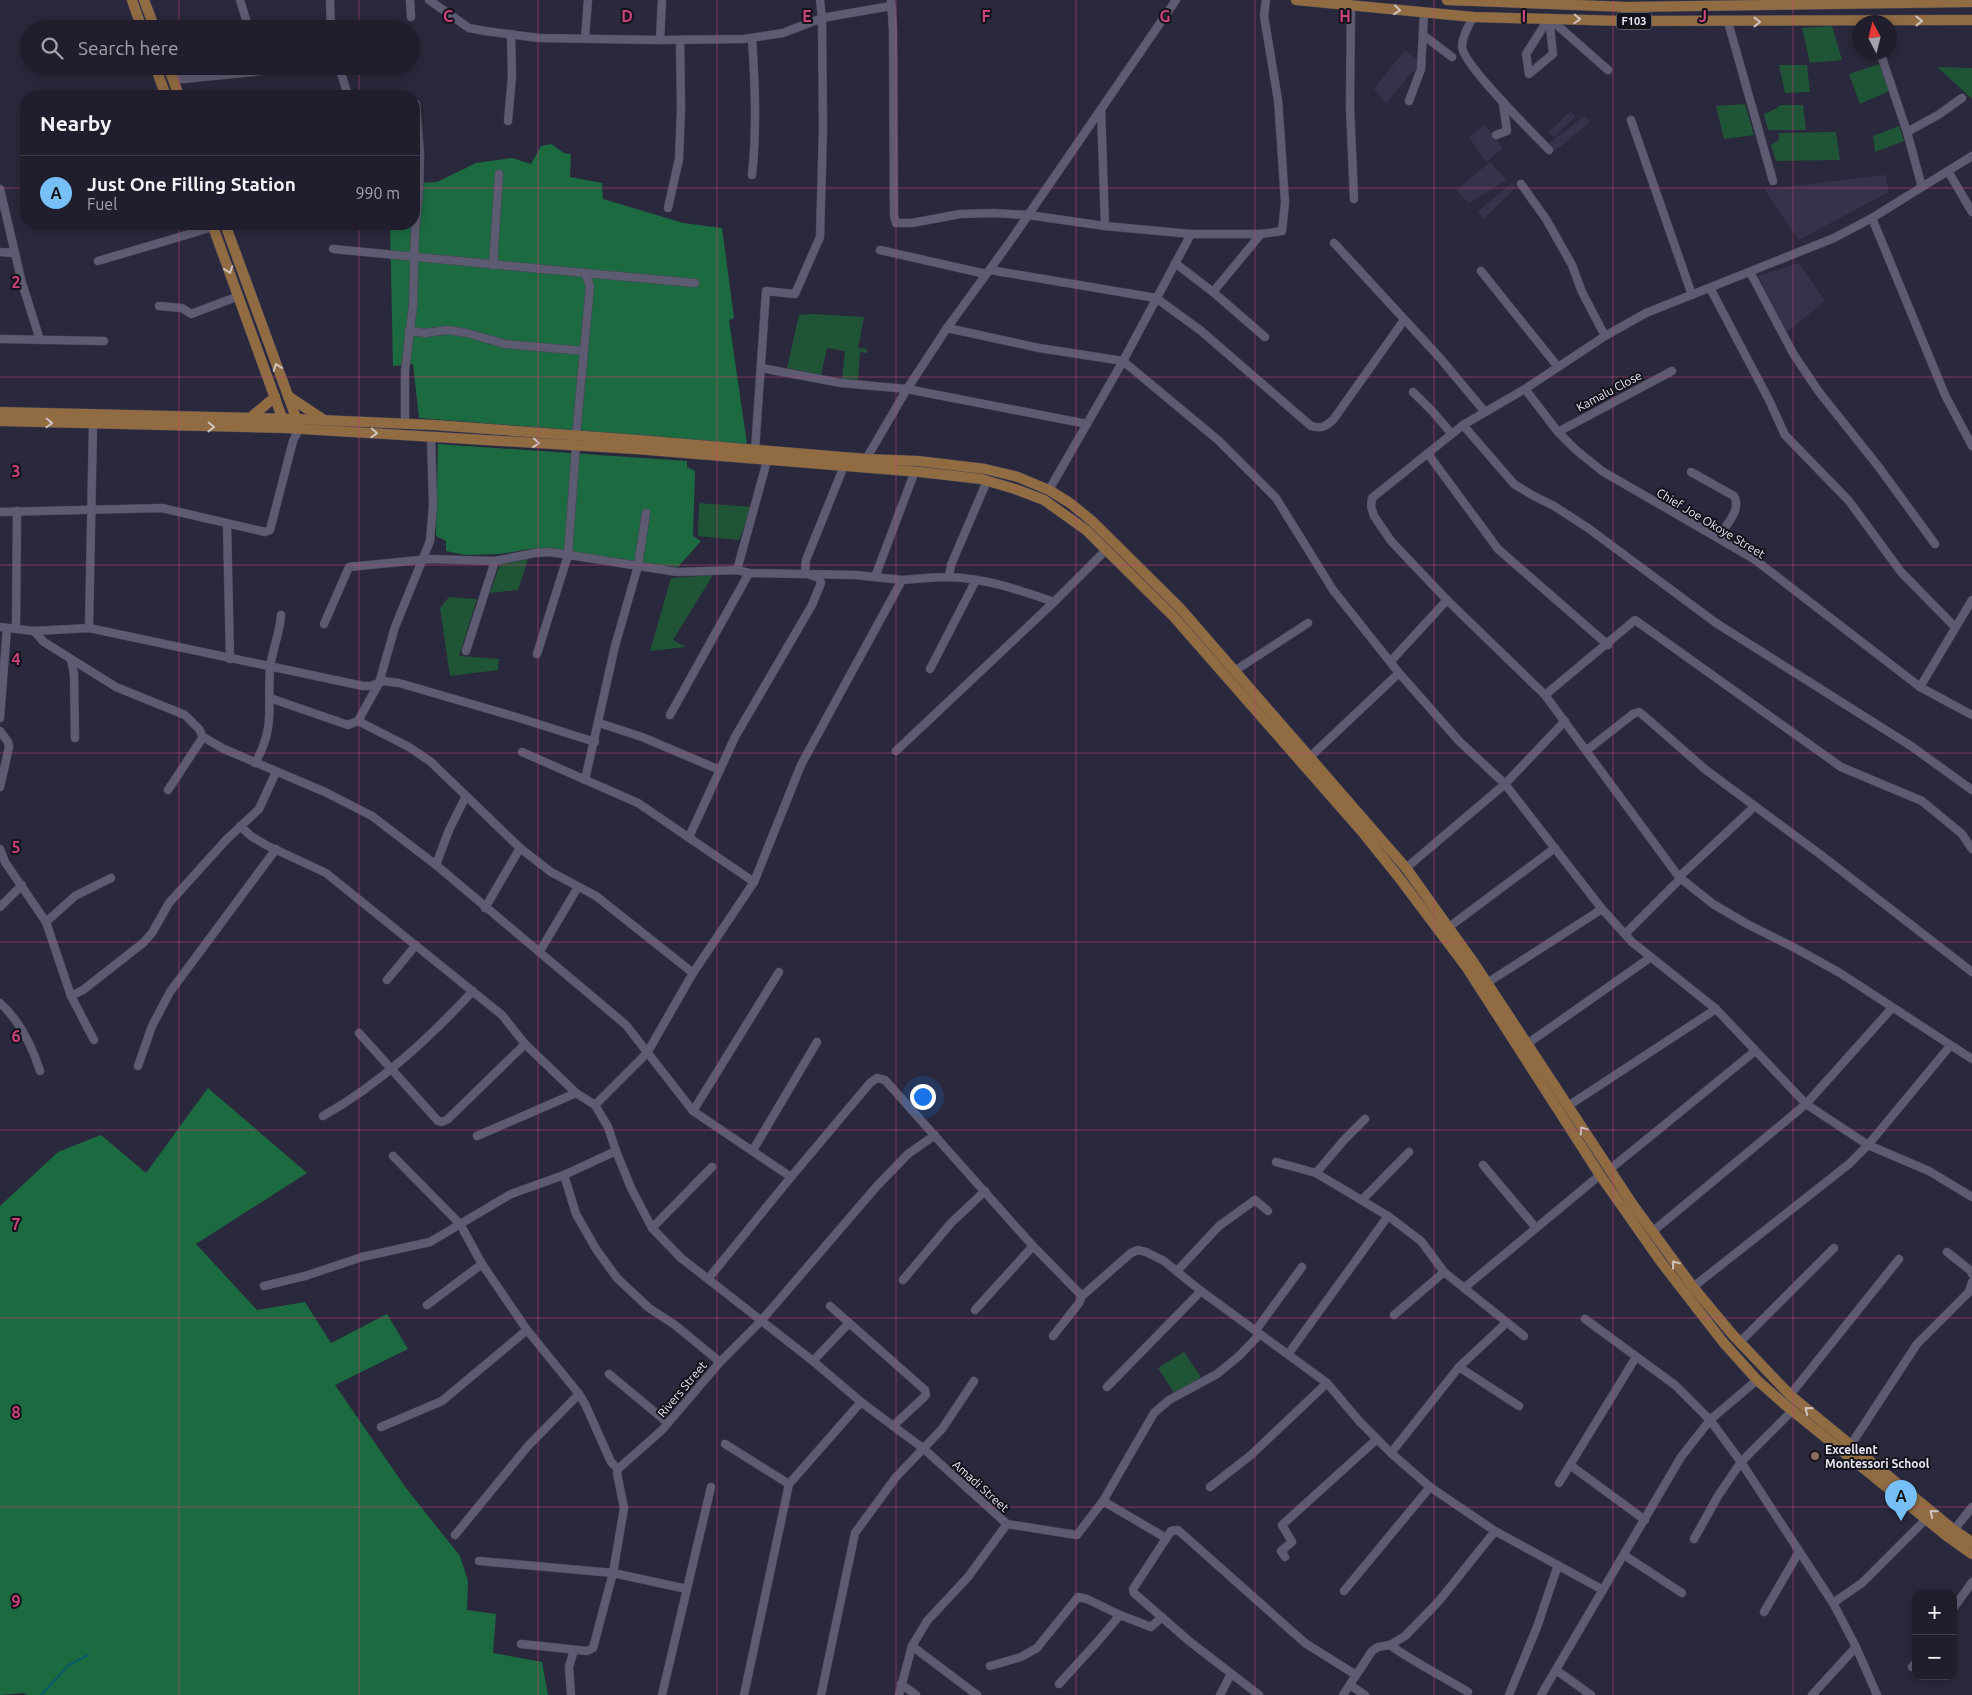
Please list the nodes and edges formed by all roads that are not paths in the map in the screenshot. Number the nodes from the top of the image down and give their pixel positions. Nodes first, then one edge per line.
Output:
1 (132, 0) edge
2 (144, 0) edge
3 (240, 0) edge
4 (330, 0) edge
5 (410, 0) edge
6 (428, 0) edge
7 (588, 0) edge
8 (662, 0) edge
9 (820, 0) edge
10 (1176, 0) edge
11 (1266, 0) edge
12 (1296, 0) edge
13 (1447, 0) edge
14 (1550, 2) edge
15 (1851, 2) edge
16 (1972, 2) edge
17 (891, 3) edge
18 (1352, 6) junction
19 (1424, 13) junction
20 (1473, 16) junction
21 (411, 17) dead end
22 (822, 18) junction
23 (1550, 18) junction
24 (139, 20) edge
25 (151, 20) edge
26 (246, 20) edge
27 (331, 20) edge
28 (1972, 20) edge
29 (1897, 21) edge
30 (1728, 22) junction
31 (1852, 22) edge
32 (511, 34) junction
33 (1422, 35) junction
34 (585, 38) junction
35 (752, 38) junction
36 (660, 40) junction
37 (680, 40) junction
38 (1452, 57) dead end
39 (1883, 60) edge
40 (1608, 70) dead end
41 (159, 75) edge
42 (171, 75) edge
43 (211, 75) edge
44 (342, 75) edge
45 (173, 80) junction
46 (164, 90) edge
47 (177, 90) edge
48 (346, 90) edge
49 (1962, 98) dead end
50 (1409, 101) dead end
51 (1503, 103) junction
52 (1101, 108) junction
53 (1631, 120) dead end
54 (508, 121) dead end
55 (1907, 132) junction
56 (1496, 136) dead end
57 (1549, 150) dead end
58 (1972, 156) edge
59 (1948, 171) junction
60 (499, 174) dead end
61 (752, 175) dead end
62 (1773, 181) dead end
63 (1521, 184) dead end
64 (1922, 187) junction
65 (0, 188) edge
66 (1354, 199) dead end
67 (668, 208) dead end
68 (1972, 212) edge
69 (1028, 215) junction
70 (1872, 218) junction
71 (1104, 226) junction
72 (197, 230) edge
73 (215, 230) edge
74 (228, 230) edge
75 (415, 230) edge
76 (1190, 234) junction
77 (1261, 234) junction
78 (1334, 243) dead end
79 (333, 249) dead end
80 (880, 250) dead end
81 (0, 252) edge
82 (15, 253) junction
83 (413, 258) junction
84 (98, 261) dead end
85 (1175, 263) junction
86 (492, 265) junction
87 (1481, 270) dead end
88 (988, 272) junction
89 (1750, 272) junction
90 (585, 273) junction
91 (695, 283) dead end
92 (1710, 288) junction
93 (1213, 292) junction
94 (1692, 295) junction
95 (239, 296) junction
96 (1156, 298) junction
97 (159, 306) dead end
98 (1404, 320) junction
99 (947, 328) junction
100 (409, 331) junction
101 (1605, 336) junction
102 (1265, 337) dead end
103 (0, 339) edge
104 (40, 340) junction
105 (104, 341) dead end
106 (584, 351) junction
107 (1123, 361) junction
108 (1558, 367) junction
109 (761, 368) junction
110 (1672, 371) dead end
111 (907, 389) junction
112 (1525, 389) junction
113 (1413, 392) dead end
114 (288, 396) junction
115 (275, 397) junction
116 (0, 412) edge
117 (1485, 412) junction
118 (250, 418) junction
119 (0, 421) edge
120 (325, 421) junction
121 (93, 424) junction
122 (284, 424) junction
123 (298, 424) junction
124 (405, 424) junction
125 (1087, 424) junction
126 (1463, 425) junction
127 (1558, 432) junction
128 (1452, 433) junction
129 (431, 436) junction
130 (576, 440) junction
131 (293, 441) junction
132 (1972, 446) edge
133 (755, 450) junction
134 (1428, 454) junction
135 (866, 459) junction
136 (768, 461) junction
137 (844, 466) junction
138 (915, 471) junction
139 (1691, 472) dead end
140 (987, 480) junction
141 (1049, 490) junction
142 (91, 510) junction
143 (17, 511) junction
144 (0, 512) edge
145 (646, 513) dead end
146 (227, 524) junction
147 (1718, 537) junction
148 (1935, 544) dead end
149 (1107, 549) junction
150 (568, 555) junction
151 (423, 559) junction
152 (495, 561) junction
153 (638, 566) junction
154 (737, 570) junction
155 (749, 573) junction
156 (805, 573) junction
157 (875, 577) junction
158 (949, 577) junction
159 (902, 580) junction
160 (976, 580) junction
161 (1446, 600) junction
162 (1972, 600) edge
163 (1054, 602) junction
164 (281, 615) dead end
165 (1308, 623) dead end
166 (324, 624) dead end
167 (4, 627) edge
168 (1956, 627) junction
169 (16, 628) junction
170 (89, 628) junction
171 (34, 631) junction
172 (1608, 644) junction
173 (466, 651) dead end
174 (537, 654) dead end
175 (230, 659) junction
176 (71, 660) junction
177 (1391, 661) junction
178 (270, 668) junction
179 (930, 669) dead end
180 (1236, 670) junction
181 (1399, 673) junction
182 (379, 683) junction
183 (1920, 687) junction
184 (1545, 694) junction
185 (270, 698) junction
186 (670, 715) dead end
187 (1972, 715) edge
188 (0, 718) edge
189 (358, 721) junction
190 (1565, 721) junction
191 (599, 723) junction
192 (0, 731) edge
193 (203, 737) junction
194 (75, 738) dead end
195 (595, 742) junction
196 (1586, 750) junction
197 (522, 752) dead end
198 (896, 752) dead end
199 (1311, 756) junction
200 (255, 763) junction
201 (720, 770) junction
202 (276, 772) junction
203 (586, 780) junction
204 (1505, 784) junction
205 (0, 787) edge
206 (168, 790) dead end
207 (1972, 790) edge
208 (466, 796) junction
209 (1755, 806) junction
210 (240, 826) junction
211 (689, 837) junction
212 (520, 848) junction
213 (1555, 848) junction
214 (1972, 848) edge
215 (0, 849) edge
216 (276, 849) junction
217 (436, 865) junction
218 (1406, 868) junction
219 (1680, 877) junction
220 (111, 878) dead end
221 (754, 882) junction
222 (22, 885) junction
223 (578, 887) junction
224 (0, 907) edge
225 (485, 908) junction
226 (1602, 909) junction
227 (46, 922) junction
228 (1449, 927) junction
229 (1625, 934) junction
230 (416, 945) junction
231 (540, 951) junction
232 (1651, 957) junction
233 (779, 972) dead end
234 (1972, 972) edge
235 (693, 973) junction
236 (387, 980) dead end
237 (1487, 983) junction
238 (473, 991) junction
239 (71, 996) junction
240 (0, 1003) edge
241 (1892, 1008) junction
242 (1716, 1009) junction
243 (359, 1033) dead end
244 (94, 1040) dead end
245 (817, 1042) dead end
246 (525, 1044) junction
247 (1527, 1044) junction
248 (1950, 1046) junction
249 (1755, 1050) junction
250 (647, 1054) junction
251 (1972, 1059) edge
252 (138, 1066) dead end
253 (391, 1068) junction
254 (40, 1071) dead end
255 (576, 1093) junction
256 (1806, 1104) junction
257 (595, 1106) junction
258 (1568, 1106) junction
259 (693, 1111) junction
260 (323, 1116) dead end
261 (1365, 1120) dead end
262 (935, 1135) junction
263 (477, 1136) dead end
264 (1868, 1145) junction
265 (753, 1150) junction
266 (616, 1151) junction
267 (1409, 1152) dead end
268 (393, 1156) dead end
269 (1276, 1162) dead end
270 (1483, 1165) dead end
271 (712, 1167) dead end
272 (1605, 1172) junction
273 (1316, 1173) junction
274 (564, 1175) junction
275 (791, 1177) junction
276 (985, 1191) junction
277 (1972, 1197) edge
278 (1362, 1200) junction
279 (1268, 1211) dead end
280 (1388, 1216) junction
281 (460, 1224) junction
282 (652, 1228) junction
283 (1536, 1228) junction
284 (1652, 1232) junction
285 (1033, 1246) junction
286 (1834, 1248) dead end
287 (1946, 1252) dead end
288 (1899, 1259) dead end
289 (482, 1264) junction
290 (1302, 1267) dead end
291 (1177, 1271) junction
292 (1444, 1272) junction
293 (1972, 1274) edge
294 (708, 1279) junction
295 (903, 1280) dead end
296 (1972, 1282) edge
297 (264, 1286) dead end
298 (1464, 1288) junction
299 (1693, 1288) junction
300 (1201, 1290) junction
301 (1082, 1296) junction
302 (427, 1305) dead end
303 (830, 1306) dead end
304 (975, 1310) dead end
305 (1394, 1316) dead end
306 (1585, 1319) dead end
307 (762, 1321) junction
308 (849, 1323) junction
309 (1506, 1323) junction
310 (527, 1330) junction
311 (1258, 1332) junction
312 (1053, 1336) dead end
313 (1524, 1336) dead end
314 (1739, 1343) junction
315 (1289, 1354) junction
316 (1636, 1357) junction
317 (813, 1361) junction
318 (720, 1362) junction
319 (1459, 1367) junction
320 (609, 1374) dead end
321 (1757, 1380) junction
322 (974, 1381) dead end
323 (1327, 1383) junction
324 (1107, 1387) dead end
325 (578, 1394) junction
326 (1790, 1395) junction
327 (861, 1402) junction
328 (1520, 1406) dead end
329 (1792, 1411) junction
330 (1710, 1420) junction
331 (668, 1423) junction
332 (893, 1426) junction
333 (381, 1427) dead end
334 (1376, 1439) junction
335 (725, 1444) dead end
336 (1850, 1446) junction
337 (924, 1449) junction
338 (1391, 1453) junction
339 (1740, 1462) junction
340 (1570, 1465) junction
341 (618, 1469) junction
342 (1559, 1483) dead end
343 (789, 1484) junction
344 (711, 1487) dead end
345 (1210, 1487) dead end
346 (1430, 1487) junction
347 (1103, 1501) junction
348 (1972, 1507) edge
349 (1645, 1520) junction
350 (1926, 1520) junction
351 (1006, 1524) junction
352 (1954, 1530) junction
353 (1495, 1531) junction
354 (455, 1534) dead end
355 (1166, 1538) junction
356 (1694, 1539) dead end
357 (1972, 1542) edge
358 (1799, 1552) junction
359 (1624, 1554) junction
360 (1972, 1554) edge
361 (1286, 1557) dead end
362 (479, 1561) dead end
363 (1558, 1565) junction
364 (613, 1573) junction
365 (1972, 1582) edge
366 (687, 1589) junction
367 (1604, 1590) junction
368 (1344, 1591) dead end
369 (1682, 1593) dead end
370 (1833, 1603) junction
371 (1957, 1603) edge
372 (1764, 1612) dead end
373 (1120, 1615) junction
374 (1162, 1617) junction
375 (521, 1644) dead end
376 (1390, 1645) junction
377 (912, 1646) junction
378 (1856, 1647) junction
379 (574, 1650) junction
380 (990, 1666) dead end
381 (1556, 1670) junction
382 (1231, 1674) junction
383 (1356, 1675) junction
384 (901, 1684) junction
385 (1059, 1684) dead end
386 (1350, 1685) junction
387 (1468, 1692) dead end
388 (572, 1695) edge
389 (662, 1695) edge
390 (744, 1695) edge
391 (821, 1695) edge
392 (899, 1695) edge
393 (916, 1695) edge
394 (977, 1695) edge
395 (1220, 1695) edge
396 (1258, 1695) edge
397 (1343, 1695) edge
398 (1364, 1695) edge
399 (1509, 1695) edge
400 (1541, 1695) edge
401 (1591, 1695) edge
402 (1812, 1695) edge
403 (1877, 1695) edge

1 - 24 main road
2 - 25 main road
3 - 26 street
4 - 27 street
5 - 21 street
6 - 32 street
7 - 34 street
8 - 36 street
9 - 22 street
10 - 52 street
11 - 77 street
12 - 18 main road, F103
13 - 14 main road, F103
14 - 15 main road, F103
15 - 16 main road, F103
17 - 22 street
17 - 69 street
18 -> 19 main road, F103
18 - 66 street
19 - 20 main road, F103
19 - 33 street
20 - 23 main road, F103
20 - 51 street
22 - 35 street
22 - 109 street
23 - 23 street
23 -> 30 main road, F103
23 - 40 street
29 -> 28 main road, F103
30 -> 31 main road, F103
30 - 62 street
32 - 34 street
32 - 54 street
33 - 38 street
33 - 50 street
34 - 36 street
35 - 37 street
35 - 61 street
36 - 37 street
37 - 67 street
39 - 55 street
41 - 46 main road
42 - 45 main road
43 - 45 street
44 - 48 street
45 - 47 main road
49 - 55 street
51 - 56 street
51 - 57 street
52 - 69 street
52 - 71 street
53 - 94 street
55 - 64 street
58 - 59 street
59 - 64 street
59 - 68 street
60 - 86 street
63 - 101 street
64 - 70 street
65 - 82 street
69 - 71 street
69 - 88 street
70 - 89 street
70 - 132 street
71 - 76 street
72 - 84 street
73 -> 95 main road
114 -> 74 main road
75 - 83 street
76 - 77 street
76 - 85 street
77 - 93 street
78 - 98 street
79 - 83 street
80 - 88 street
81 - 82 street
82 - 104 street
83 - 86 street
83 - 100 street
85 - 93 street
85 - 96 street
86 - 90 street
87 - 108 street
88 - 96 street
88 - 99 street
89 - 92 street
89 - 148 street
90 - 91 street
90 - 106 street
92 - 94 street
92 - 168 street
93 - 102 street
94 - 101 street
95 - 97 street
95 - 115 main road
96 - 98 street
96 - 107 street
98 - 117 street
99 - 107 street
99 - 111 street
100 - 106 street
100 - 124 street
101 - 108 street
103 - 104 street
104 - 105 street
106 - 130 street
107 - 125 street
107 - 177 street
108 - 112 street
109 - 111 street
109 - 133 street
110 - 127 street, Kamalu Close
111 - 125 street
111 - 135 street
112 - 117 street
112 - 127 street, Chief Joe Okoye Street
113 - 128 street
114 - 120 main road
114 - 123 main road
115 - 118 main road
115 - 122 main road
116 - 118 main road
117 - 126 street
118 - 122 main road
119 -> 121 main road
120 - 123 main road
120 - 124 main road
121 -> 122 main road
121 - 142 street
122 - 123 main road
122 - 131 street
123 -> 129 main road
123 - 131 street
124 - 130 main road
125 - 141 street
126 - 128 street
126 - 207 street
127 - 147 street, Chief Joe Okoye Street
128 - 134 street
129 -> 130 main road
129 - 151 street
130 - 133 main road
130 - 136 main road
130 - 150 street
131 - 146 street
133 - 135 main road
134 - 161 street
134 - 172 street
135 - 141 main road
136 - 137 main road
136 - 154 street
137 - 138 main road
137 - 156 street
138 - 140 main road
138 - 157 street
139 - 147 street
140 - 149 main road
140 - 158 street
141 - 180 main road
142 - 143 street
142 - 146 street
142 - 170 street
143 - 144 street
143 - 169 street
145 - 153 street
146 - 175 street
147 - 183 street, Chief Joe Okoye Street
149 - 163 street
149 - 272 main road
150 - 152 street
150 - 153 street
150 - 174 street
151 - 152 street
151 - 166 street
151 - 182 street
152 - 173 street
153 - 154 street
153 - 191 street
154 - 155 street
155 - 156 street
155 - 186 street
156 - 157 street
156 - 201 street
157 - 159 street
158 - 159 street
158 - 160 street
159 - 221 street
160 - 163 street
160 - 179 street
161 - 177 street
161 - 184 street
162 - 168 street
163 - 198 street
164 - 178 street
165 - 180 street
167 - 169 street
167 - 188 street
168 - 183 street
169 - 171 street
170 - 171 street
170 - 175 street
171 - 176 street
172 - 184 street
172 - 214 street
175 - 178 street
176 - 193 street
176 - 194 street
177 - 181 street
178 - 182 street
178 - 185 street
180 - 199 main road
181 - 199 street
181 - 204 street
182 - 189 street
182 - 195 street
183 - 187 street, Chief Joe Okoye Street
184 - 190 street
185 - 189 street
185 - 200 street
189 - 208 street
190 - 196 street
190 - 204 street
191 - 195 street
191 - 201 street
192 - 205 street
193 - 200 street
193 - 206 street
195 - 203 street
196 - 209 street
196 - 219 street
197 - 203 street
199 - 218 main road
200 - 202 street
201 - 211 street
202 - 210 street
202 - 217 street
203 - 211 street
204 - 213 street
204 - 218 street
208 - 212 street
208 - 217 street
209 - 219 street
209 - 234 street
210 - 216 street
210 - 239 street
211 - 221 street
212 - 223 street
212 - 225 street
213 - 226 street
213 - 228 street
215 - 222 street
216 - 230 street
216 - 252 street
217 - 225 street
218 - 228 main road
219 - 229 street
219 - 241 street
220 - 227 street
221 - 235 street
222 - 224 street
222 - 227 street
223 - 231 street
223 - 235 street
225 - 231 street
226 - 229 street
226 - 237 street
227 - 239 street
228 - 237 main road
229 - 232 street
230 - 236 street
230 - 238 street
231 - 250 street
232 - 242 street
232 - 247 street
233 - 259 street
235 - 250 street
237 - 247 main road
238 - 246 street
238 - 253 street
239 - 244 street
240 - 254 street
241 - 248 street
241 - 256 street
242 - 249 street
242 - 258 street
243 - 253 street
245 - 265 street
246 - 253 street
246 - 255 street
247 - 258 main road
248 - 251 street
248 - 264 street
249 - 256 street
249 - 272 street
250 - 257 street
250 - 259 street
253 - 260 street
255 - 257 street
255 - 263 street
256 - 264 street
256 - 284 street
257 - 266 street, Amadi Street
272 -> 258 main road
259 - 265 street
261 - 273 street
262 - 275 street
262 - 276 street
262 - 307 street, Rivers Street
264 - 277 street
264 - 299 street
265 - 275 street
266 - 274 street
266 - 282 street, Amadi Street
267 - 278 street
268 - 281 street
269 - 273 street
270 - 283 street
271 - 282 street
272 - 283 street
272 - 284 main road
272 - 321 main road
273 - 278 street
274 - 281 street
274 - 318 street
275 - 294 street
276 - 285 street
276 - 295 street
278 - 280 street
279 - 291 street
280 - 292 street
280 - 315 street
281 - 289 street
281 - 297 street
282 - 294 street, Amadi Street
283 - 298 street
299 -> 284 main road
285 - 301 street
285 - 304 street
286 - 314 street
287 - 293 street
288 - 326 street
289 - 302 street
289 - 310 street
290 - 311 street, Amadi Street
291 - 300 street
291 - 301 street
292 - 298 street
292 - 305 street
294 - 307 street, Amadi Street
296 - 336 street
298 - 309 street
299 - 314 main road
300 - 311 street
300 - 324 street
301 - 312 street
303 - 308 street
306 - 316 street
307 - 317 street, Amadi Street
307 - 318 street, Rivers Street
308 - 317 street
308 - 332 street
309 - 313 street
309 - 319 street
310 - 325 street
310 - 333 street
311 - 315 street
311 - 347 street, Amadi Street
314 - 326 main road
315 - 323 street
316 - 330 street
316 - 340 street
317 - 327 street, Amadi Street
318 - 331 street, Rivers Street
319 - 328 street
319 - 338 street
320 - 331 street
321 - 329 main road
321 - 330 street
322 - 337 street
323 - 334 street
323 - 345 street
325 - 341 street
325 - 354 street
336 -> 326 main road
327 - 332 street, Amadi Street
327 - 343 street
329 - 339 street
329 - 350 main road
330 - 339 street
330 - 349 street
331 - 341 street, Rivers Street
332 - 337 street, Amadi Street
334 - 338 street
334 - 361 street
335 - 343 street
352 -> 336 main road
337 - 351 street, Amadi Street
337 - 391 street
338 - 346 street
339 - 356 street
339 - 358 street
340 - 342 street
340 - 349 street
341 - 364 street
343 - 390 street
344 - 366 street
346 - 353 street
346 - 368 street
347 - 351 street, Amadi Street
347 - 355 street
348 - 352 street
349 - 359 street
350 - 360 main road
350 - 370 street
351 - 377 street
352 - 357 main road
353 - 363 street
353 - 376 street
355 - 374 street
355 - 383 street
358 - 370 street
358 - 372 street
359 - 367 street
359 - 369 street
362 - 364 street
363 - 367 street
363 - 399 street
364 - 366 street
364 - 379 street
365 - 371 street
366 - 389 street
367 - 381 street
370 - 378 street
373 - 374 street
373 - 380 street
373 - 385 street
374 - 382 street
375 - 379 street
376 - 383 street
376 - 387 street
377 - 384 street
377 - 394 street
378 - 402 street
378 - 403 street
379 - 388 street
381 - 400 street
381 - 401 street
382 - 395 street
382 - 396 street
383 - 386 street
384 - 392 street
384 - 393 street
386 - 397 street
386 - 398 street

